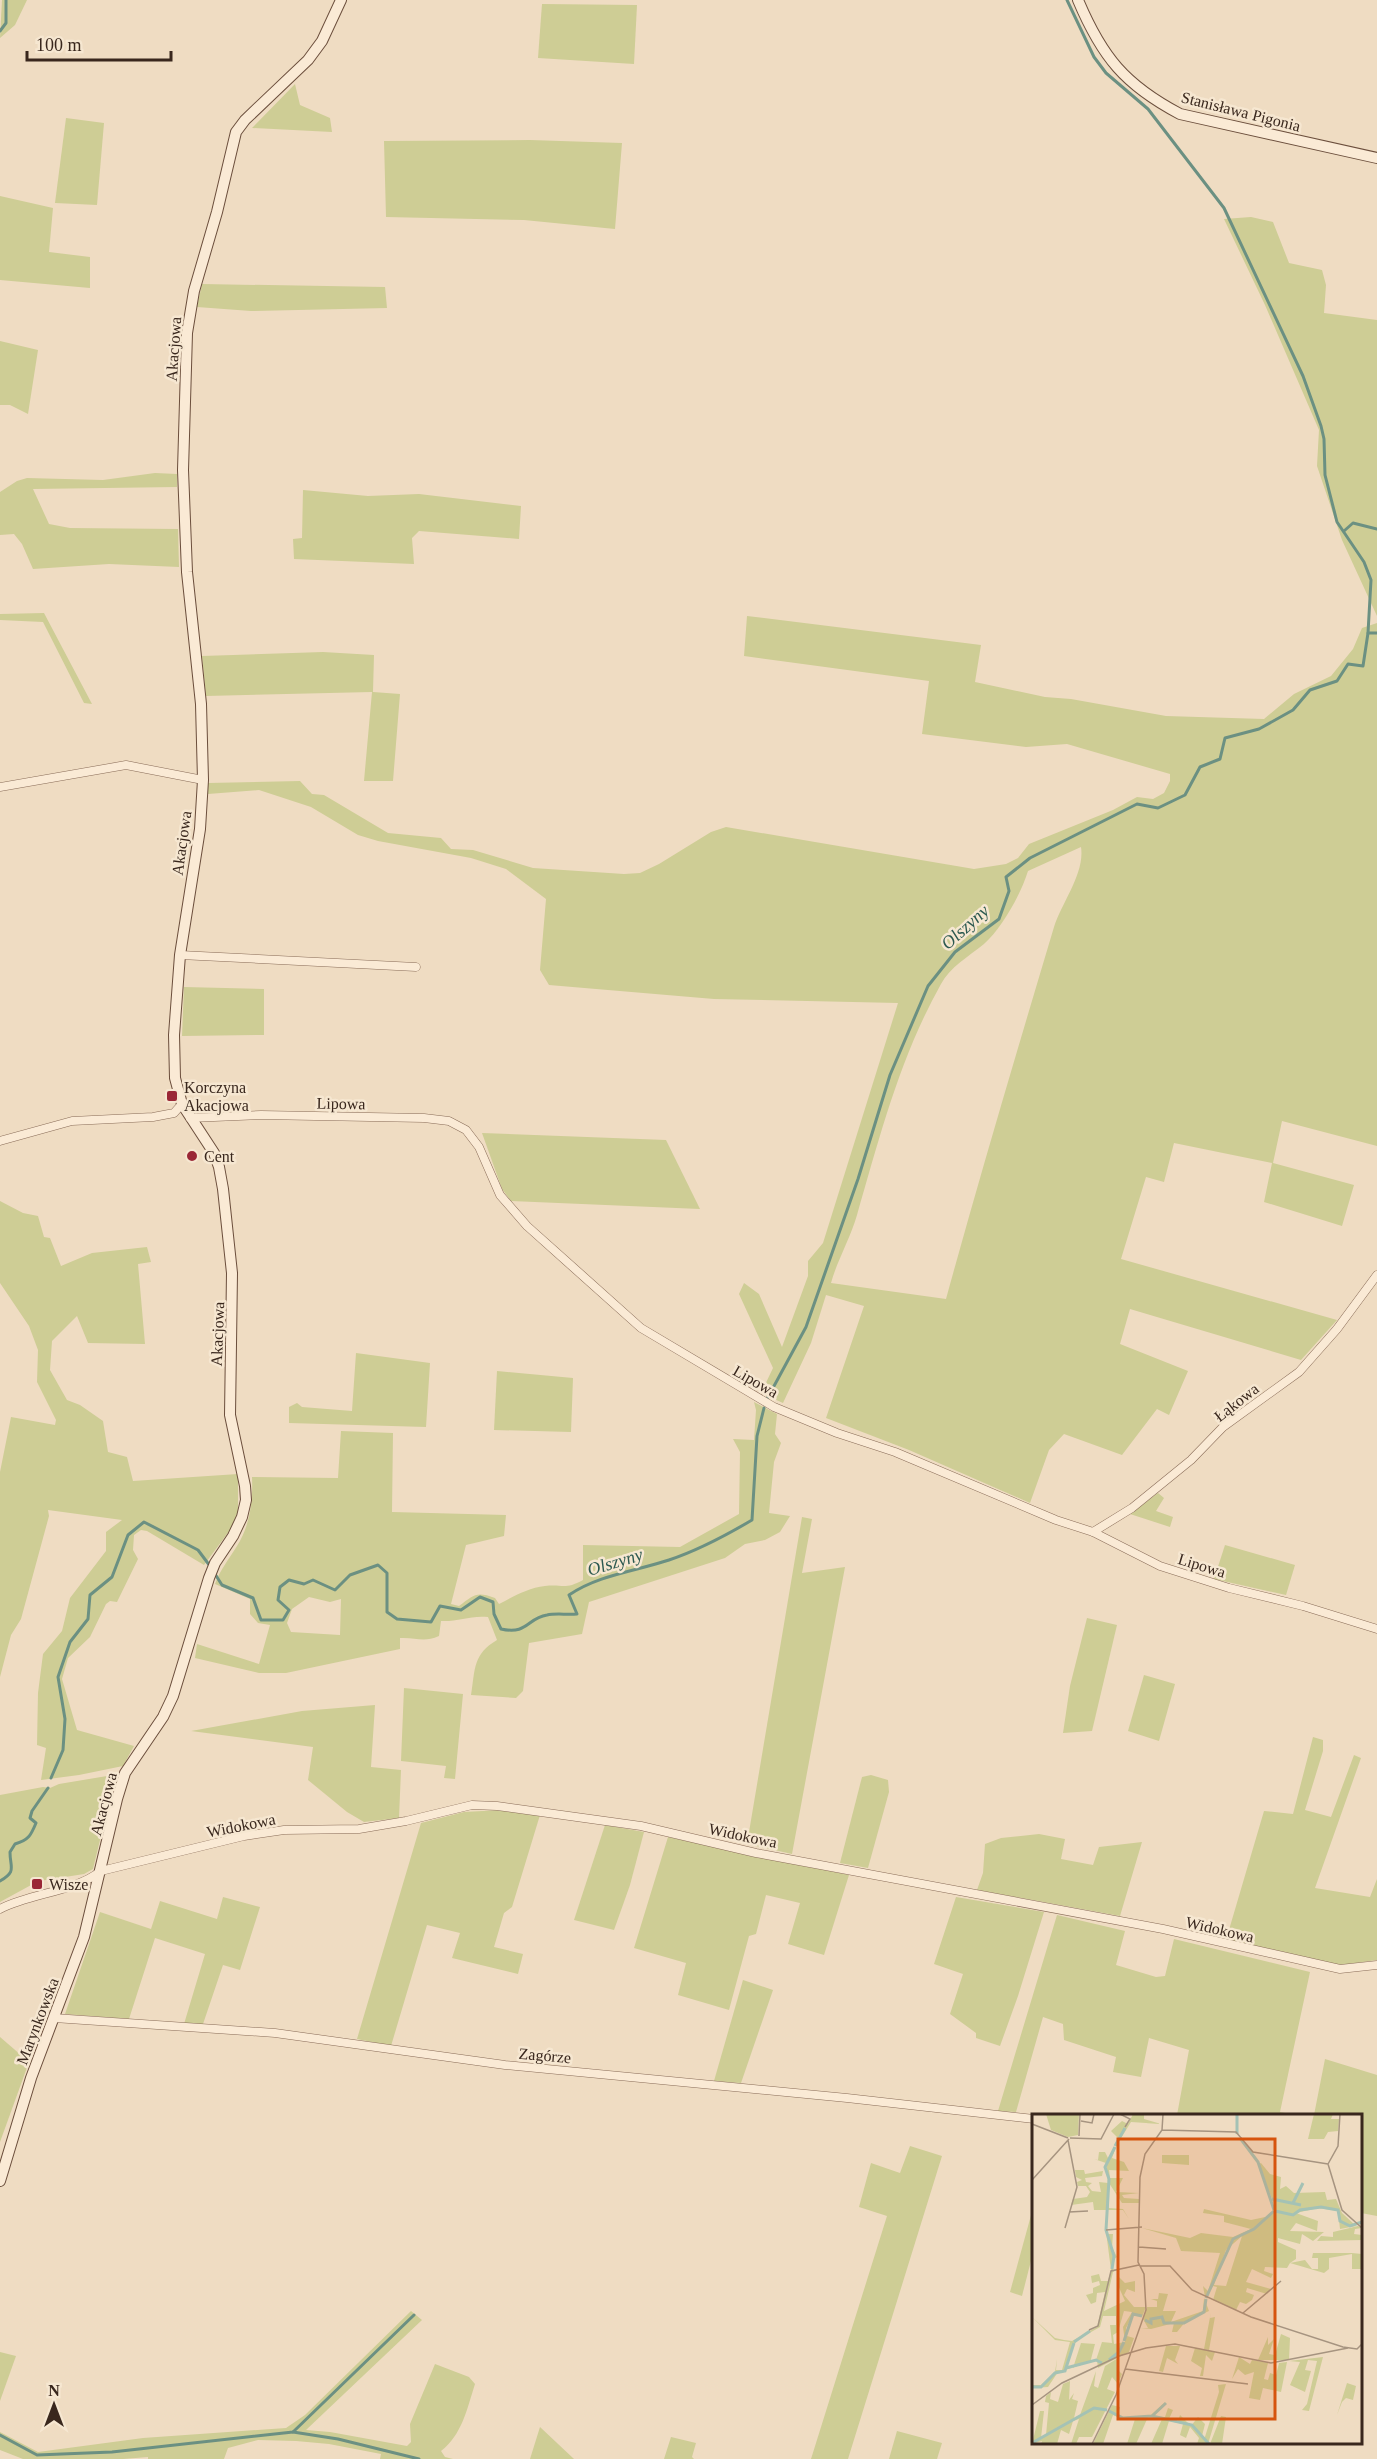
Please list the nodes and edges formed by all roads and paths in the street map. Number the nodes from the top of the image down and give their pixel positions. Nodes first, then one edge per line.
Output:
1 (341, 0) edge
2 (1078, 0) edge
3 (1377, 158) edge
4 (203, 780) junction
5 (0, 787) edge
6 (180, 955) junction
7 (416, 967) dead end
8 (182, 1104) junction
9 (190, 1118) junction
10 (0, 1141) edge
11 (1377, 1275) edge
12 (1093, 1532) junction
13 (1377, 1629) edge
14 (101, 1871) junction
15 (0, 1910) edge
16 (1377, 1965) edge
17 (54, 2018) junction
18 (1032, 2119) edge
19 (0, 2181) edge

1 - 4 street, Akacjowa
2 - 3 street, Stanisława Pigonia
4 - 5 street
4 - 6 street, Akacjowa
6 - 7 street
6 - 8 street, Akacjowa
8 - 9 street, Akacjowa
8 - 10 street
9 - 12 street, Lipowa
9 - 14 street, Akacjowa
11 - 12 street, Łąkowa
12 - 13 street, Lipowa
14 - 15 street
14 - 16 street, Widokowa
14 - 17 street, Marynkowska
17 - 18 street, Zagórze
17 - 19 street, Marynkowska

